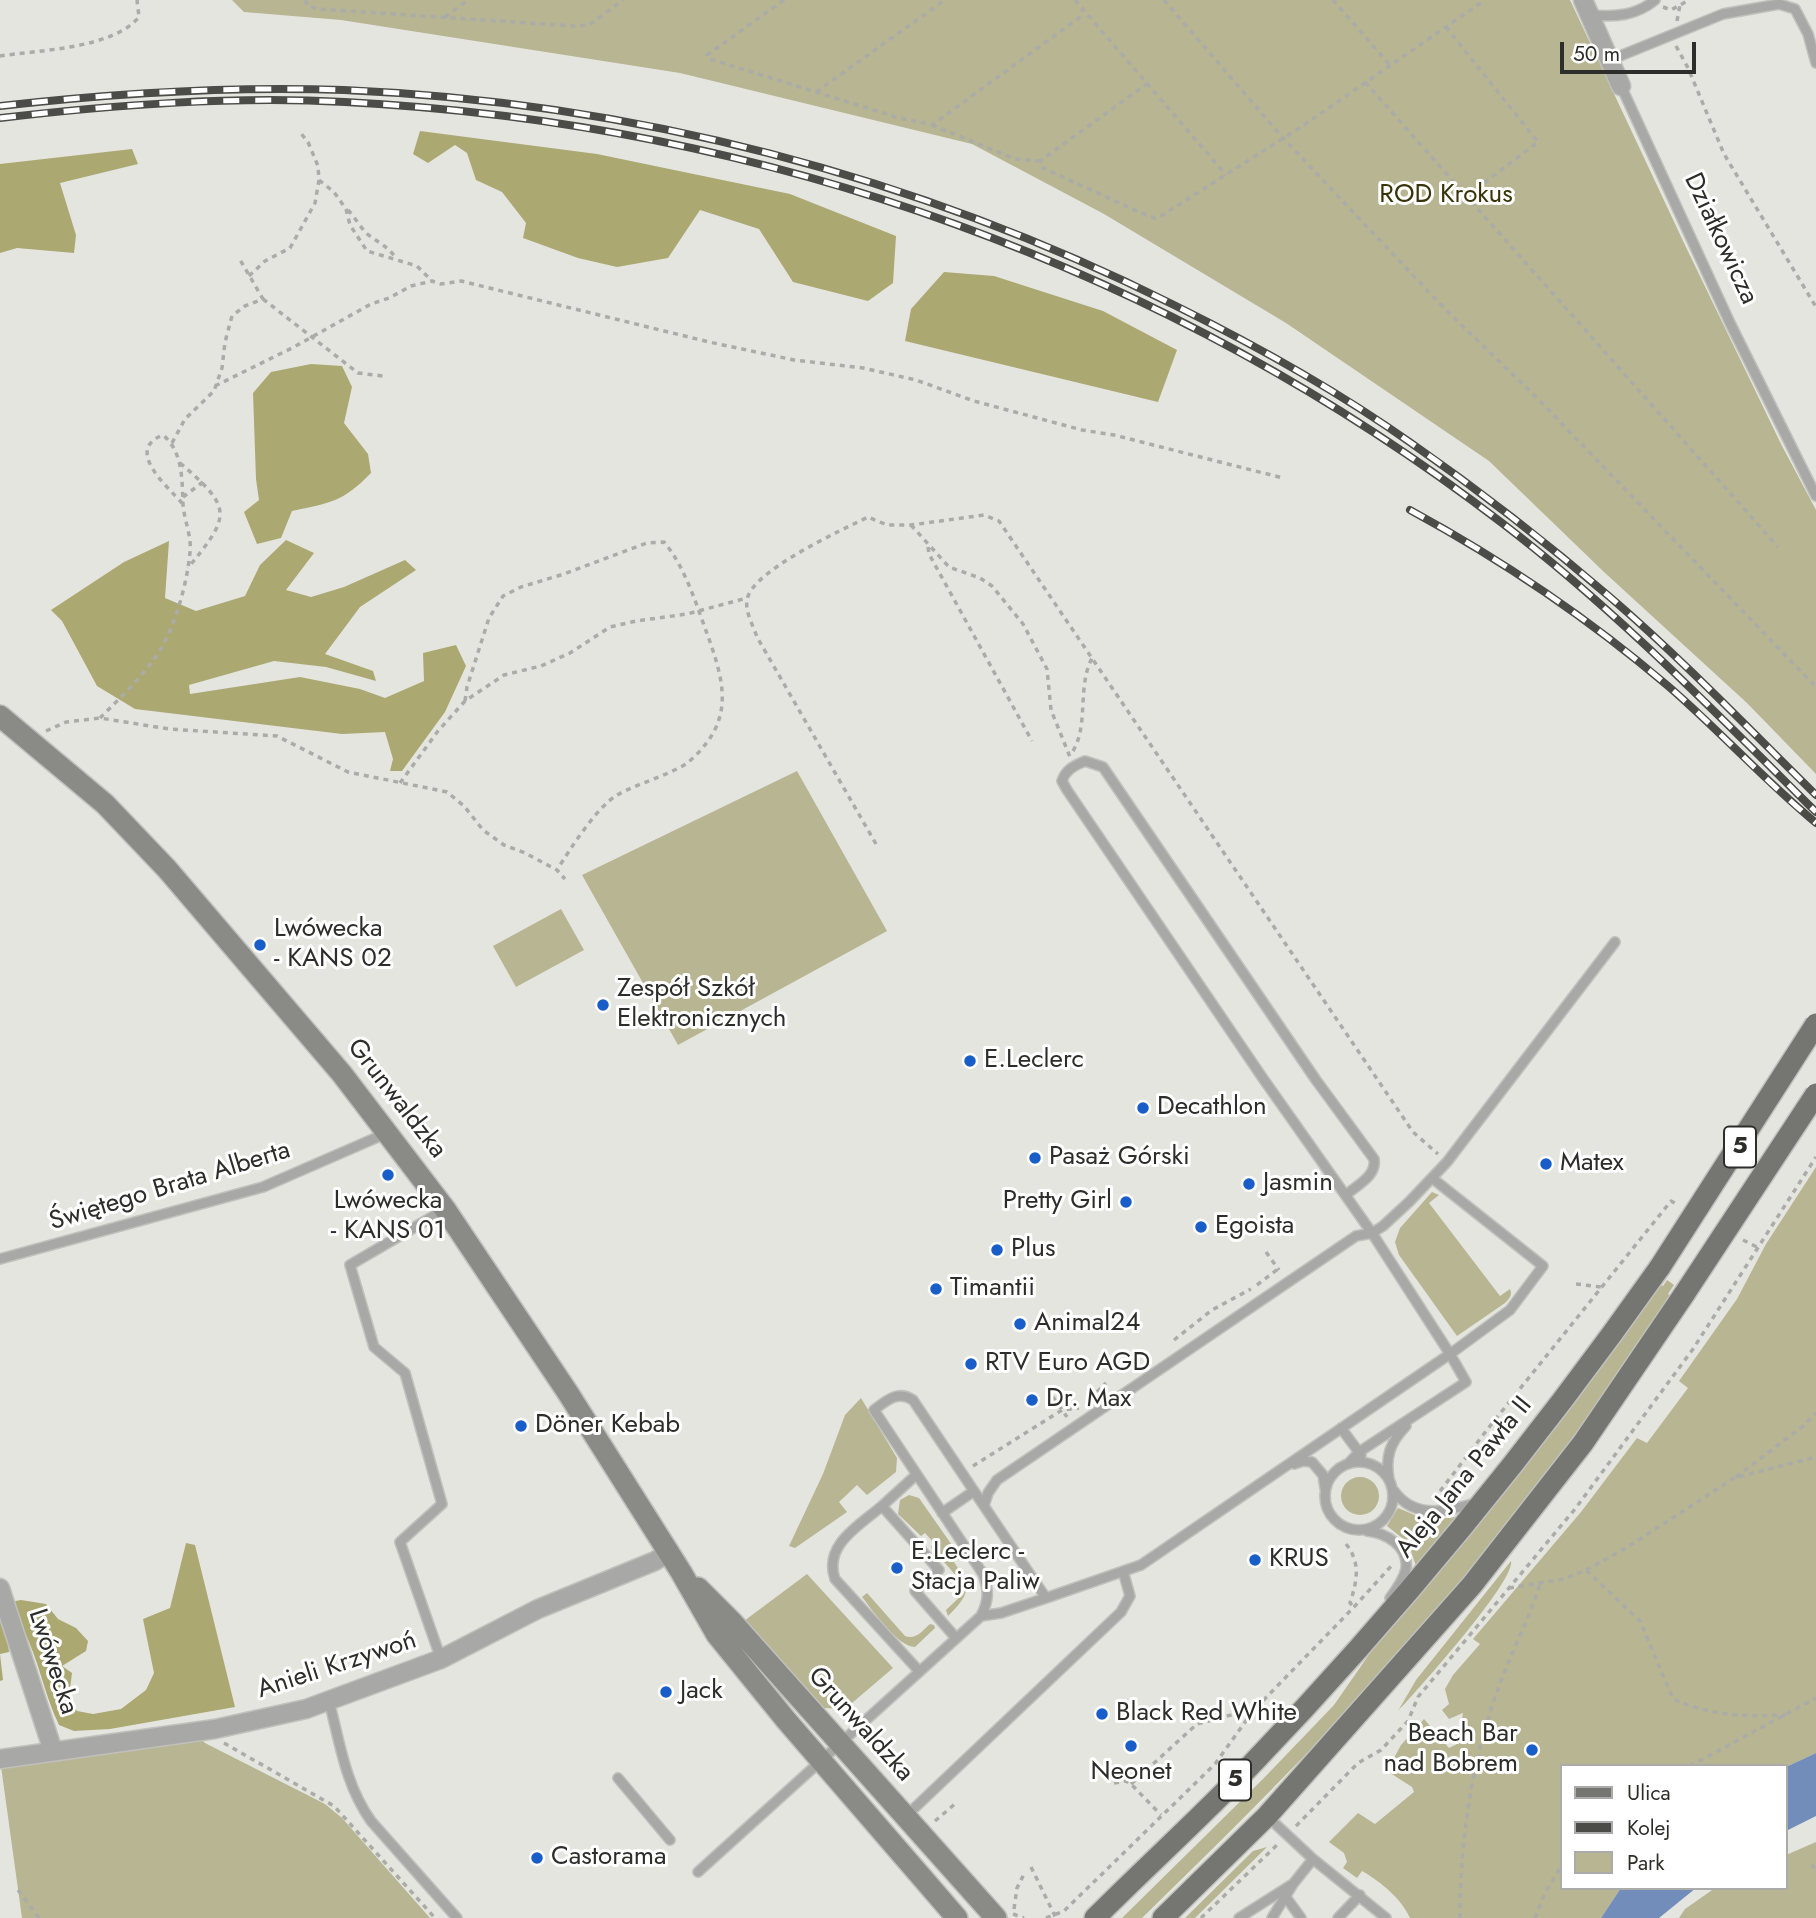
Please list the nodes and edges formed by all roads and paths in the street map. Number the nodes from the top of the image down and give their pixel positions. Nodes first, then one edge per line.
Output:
1 (137, 0) edge
2 (305, 0) edge
3 (468, 0) edge
4 (624, 0) edge
5 (784, 0) edge
6 (946, 0) edge
7 (1075, 0) edge
8 (1087, 0) edge
9 (1164, 0) edge
10 (1334, 0) edge
11 (1485, 0) edge
12 (1689, 0) edge
13 (1653, 2) edge
14 (1082, 7) junction
15 (1587, 8) edge
16 (444, 18) junction
17 (1446, 27) junction
18 (1670, 35) junction
19 (0, 56) edge
20 (1610, 60) junction
21 (1816, 62) edge
22 (1390, 65) junction
23 (1366, 82) junction
24 (1148, 83) junction
25 (1621, 86) joint
26 (816, 92) junction
27 (932, 125) junction
28 (299, 131) dead end
29 (1283, 138) junction
30 (1040, 162) junction
31 (1226, 175) junction
32 (319, 180) junction
33 (1467, 197) junction
34 (346, 209) junction
35 (239, 258) dead end
36 (397, 259) junction
37 (249, 276) junction
38 (432, 281) junction
39 (263, 299) junction
40 (1816, 307) edge
41 (309, 337) junction
42 (383, 376) dead end
43 (215, 386) junction
44 (173, 443) junction
45 (178, 461) junction
46 (1283, 478) dead end
47 (203, 482) junction
48 (1816, 496) edge
49 (183, 497) junction
50 (183, 504) junction
51 (911, 525) junction
52 (928, 545) junction
53 (1778, 547) dead end
54 (188, 569) junction
55 (747, 598) junction
56 (698, 610) junction
57 (1092, 658) junction
58 (1816, 687) edge
59 (465, 701) junction
60 (0, 716) edge
61 (100, 718) junction
62 (29, 741) junction
63 (1032, 741) dead end
64 (1069, 756) junction
65 (1074, 765) junction
66 (400, 783) junction
67 (876, 844) dead end
68 (557, 870) junction
69 (565, 879) dead end
70 (1615, 942) dead end
71 (1816, 1024) edge
72 (1816, 1094) edge
73 (389, 1133) junction
74 (1816, 1157) edge
75 (1447, 1162) junction
76 (1432, 1178) junction
77 (1346, 1195) junction
78 (1683, 1208) dead end
79 (446, 1209) junction
80 (1372, 1233) junction
81 (1732, 1234) dead end
82 (1757, 1247) junction
83 (1266, 1252) dead end
84 (0, 1259) edge
85 (1278, 1269) junction
86 (1287, 1282) junction
87 (1576, 1284) dead end
88 (1602, 1287) junction
89 (1174, 1340) dead end
90 (1450, 1354) junction
91 (1106, 1383) dead end
92 (1053, 1397) dead end
93 (1425, 1409) junction
94 (1062, 1410) junction
95 (1816, 1413) edge
96 (1496, 1418) junction
97 (1074, 1427) junction
98 (1341, 1428) junction
99 (1511, 1432) dead end
100 (1359, 1452) junction
101 (1816, 1457) edge
102 (1364, 1463) junction
103 (1348, 1464) junction
104 (1279, 1470) junction
105 (963, 1474) junction
106 (916, 1475) junction
107 (1734, 1478) junction
108 (1391, 1485) junction
109 (1325, 1489) junction
110 (974, 1491) junction
111 (1485, 1501) junction
112 (1433, 1502) dead end
113 (882, 1506) junction
114 (984, 1506) junction
115 (942, 1513) junction
116 (1366, 1530) junction
117 (1346, 1544) dead end
118 (669, 1552) junction
119 (1398, 1559) dead end
120 (1586, 1570) junction
121 (1123, 1571) junction
122 (681, 1572) junction
123 (1541, 1581) junction
124 (0, 1588) edge
125 (1508, 1588) junction
126 (1046, 1598) junction
127 (1354, 1607) junction
128 (981, 1616) junction
129 (1368, 1635) junction
130 (956, 1638) junction
131 (441, 1659) junction
132 (919, 1671) junction
133 (1816, 1698) edge
134 (329, 1701) junction
135 (1253, 1711) junction
136 (1786, 1715) junction
137 (215, 1729) junction
138 (840, 1744) junction
139 (53, 1751) junction
140 (0, 1759) edge
141 (821, 1760) junction
142 (1694, 1764) edge
143 (618, 1778) dead end
144 (1114, 1783) dead end
145 (1131, 1784) junction
146 (956, 1803) dead end
147 (1162, 1816) junction
148 (1268, 1816) junction
149 (905, 1817) junction
150 (1303, 1818) dead end
151 (931, 1825) dead end
152 (670, 1840) dead end
153 (1272, 1849) dead end
154 (1313, 1859) junction
155 (1812, 1864) dead end
156 (1031, 1867) dead end
157 (1560, 1868) edge
158 (698, 1872) dead end
159 (1816, 1872) edge
160 (1024, 1874) dead end
161 (1293, 1884) junction
162 (18, 1890) dead end
163 (1360, 1895) junction
164 (1285, 1896) junction
165 (1350, 1906) junction
166 (1005, 1916) edge
167 (1055, 1917) edge
168 (39, 1918) edge
169 (435, 1918) edge
170 (457, 1918) edge
171 (957, 1918) edge
172 (1046, 1918) edge
173 (1094, 1918) edge
174 (1163, 1918) edge
175 (1201, 1918) edge
176 (1240, 1918) edge
177 (1272, 1918) edge
178 (1301, 1918) edge
179 (1338, 1918) edge
180 (1354, 1918) edge
181 (1386, 1918) edge
182 (1460, 1918) edge
183 (1535, 1918) edge

1 - 19 path
2 - 16 path
3 - 16 path
4 - 16 path
5 - 26 path
6 - 26 path
7 - 14 path
8 - 14 path
9 - 29 path
10 - 22 path
11 - 17 path
12 - 13 path
13 - 15 lane
14 - 24 path
14 - 27 path
15 - 20 street, Działkowicza
17 - 22 path
17 - 33 path
18 - 20 lane
18 - 21 lane
18 - 40 path
20 - 25 street, Działkowicza
22 - 23 path
23 - 29 path
23 - 33 path
24 - 30 path
24 - 31 path
25 - 48 lane, Działkowicza
26 - 27 path
27 - 30 path
28 - 32 path
29 - 31 path
29 - 58 path
30 - 31 path
32 - 34 path
32 - 37 path
33 - 53 path
34 - 36 path
34 - 36 path
35 - 37 path
36 - 38 path
37 - 39 path
38 - 41 path
38 - 46 path
39 - 41 path
39 - 43 path
41 - 42 path
41 - 43 path
43 - 44 path
44 - 45 path
44 - 50 path
45 - 47 path
45 - 49 path
47 - 49 path
47 - 54 path
49 - 50 path
50 - 54 path
51 - 52 path
51 - 55 path
51 - 57 path
52 - 63 path
52 - 64 path
54 - 61 path
55 - 56 path
55 - 67 path
56 - 59 path
56 - 59 path
56 - 68 path
57 - 64 path
57 - 75 path
59 - 66 path
60 - 62 street, Grunwaldzka
61 - 62 path
61 - 66 path
62 - 73 street, Grunwaldzka
64 - 65 path
65 - 77 lane
65 - 77 lane
66 - 68 path
68 - 69 path
70 - 75 lane
71 - 111 main road, Aleja Jana Pawła II / 5, bridge
72 - 148 main road, 5, bridge
73 - 79 street, Grunwaldzka
73 - 84 lane, Świętego Brata Alberta
74 - 82 path
75 - 76 lane
76 - 80 lane
76 - 90 lane
77 - 80 lane
78 - 88 path
79 - 118 street, Grunwaldzka
79 - 131 lane
80 - 86 lane
80 - 90 lane
81 - 82 path
82 - 125 path
83 - 85 path
85 - 86 path
85 - 89 path
86 - 97 lane
87 - 88 path
88 - 96 path
90 - 93 lane
90 - 98 lane
91 - 94 path
92 - 94 path
93 - 100 lane
93 - 108 lane
94 - 97 path
94 - 105 path
95 - 107 path
96 - 99 path
96 - 112 path
97 - 114 lane
98 - 100 lane
98 - 104 lane
100 - 102 lane
100 - 103 lane
101 - 107 path
102 - 103 lane
102 - 108 lane
103 - 109 lane
104 - 109 lane
104 - 121 lane
105 - 106 lane
105 - 110 lane
106 - 113 lane
106 - 115 lane
107 - 120 path
108 - 111 lane
108 - 116 lane
109 - 116 lane
110 - 114 lane
110 - 115 lane
111 - 129 main road, Aleja Jana Pawła II / 5
113 - 130 lane
113 - 132 lane
114 - 126 lane
115 - 128 lane
116 - 129 lane
117 - 127 path
118 - 122 street, Grunwaldzka
118 - 131 street, Anieli Krzywoń
119 - 127 path
120 - 123 path
120 - 136 path
121 - 126 lane
121 - 149 lane
122 - 138 street, Grunwaldzka
122 - 141 street, Grunwaldzka
123 - 125 path
123 - 182 path
124 - 139 street, Lwówecka
125 - 150 path
126 - 128 lane
127 - 135 path
128 - 130 lane
129 - 173 main road, Aleja Jana Pawła II / 5
130 - 132 lane
131 - 134 street, Anieli Krzywoń
132 - 138 lane
133 - 136 path
134 - 137 street, Anieli Krzywoń
134 - 170 lane
135 - 145 path
135 - 147 path
136 - 142 path
137 - 139 street, Anieli Krzywoń
137 - 169 path
138 - 141 lane
138 - 149 street, Grunwaldzka
139 - 140 street, Anieli Krzywoń
141 - 158 lane
141 - 171 street, Grunwaldzka
143 - 152 lane
144 - 145 path
145 - 147 path
146 - 151 path
147 - 167 path
148 - 154 lane
148 - 174 main road, 5
149 - 166 street, Grunwaldzka
153 - 175 path
154 - 161 lane
154 - 163 lane
155 - 159 path
156 - 167 path
157 - 183 path
160 - 166 path
161 - 164 lane
161 - 176 lane
162 - 168 path
163 - 165 lane
163 - 181 lane
164 - 177 lane
164 - 178 lane
165 - 179 lane
165 - 180 lane
167 - 172 path

